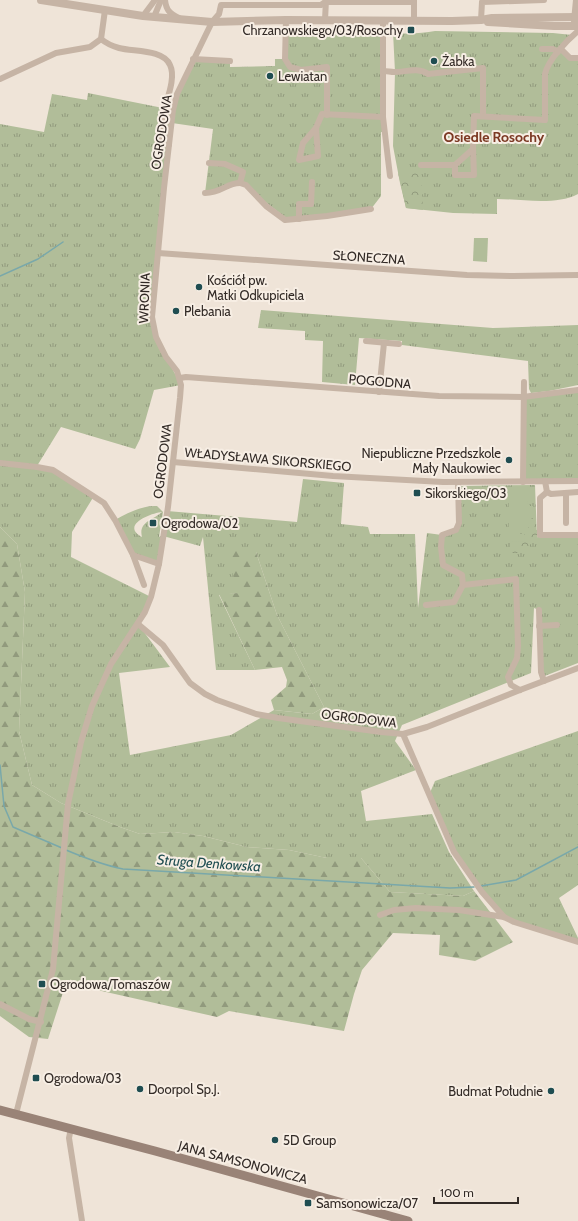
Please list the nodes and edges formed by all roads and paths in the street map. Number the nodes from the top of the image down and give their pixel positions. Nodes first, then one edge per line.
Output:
1 (41, 0) edge
2 (155, 0) edge
3 (161, 0) edge
4 (165, 0) edge
5 (544, 0) edge
6 (577, 0) edge
7 (326, 1) edge
8 (414, 1) edge
9 (105, 10) junction
10 (143, 16) junction
11 (154, 17) junction
12 (182, 20) junction
13 (286, 20) junction
14 (325, 20) junction
15 (481, 20) junction
16 (383, 21) junction
17 (414, 21) junction
18 (212, 22) junction
19 (577, 24) edge
20 (101, 39) junction
21 (542, 49) dead end
22 (560, 51) junction
23 (578, 58) edge
24 (193, 59) junction
25 (230, 61) dead end
26 (384, 71) junction
27 (0, 79) edge
28 (327, 115) junction
29 (483, 116) junction
30 (383, 117) junction
31 (316, 128) junction
32 (169, 145) junction
33 (473, 150) junction
34 (209, 163) dead end
35 (456, 165) junction
36 (421, 166) dead end
37 (390, 176) dead end
38 (312, 182) dead end
39 (240, 183) junction
40 (205, 193) dead end
41 (371, 209) dead end
42 (299, 219) junction
43 (158, 253) junction
44 (578, 275) edge
45 (366, 341) dead end
46 (384, 343) junction
47 (399, 344) dead end
48 (180, 378) junction
49 (524, 382) dead end
50 (181, 385) joint
51 (578, 390) edge
52 (380, 392) junction
53 (523, 398) junction
54 (173, 462) junction
55 (0, 463) edge
56 (545, 481) junction
57 (578, 481) edge
58 (458, 482) junction
59 (523, 482) junction
60 (547, 492) junction
61 (578, 492) edge
62 (566, 493) junction
63 (566, 523) dead end
64 (578, 535) edge
65 (132, 555) junction
66 (159, 564) junction
67 (144, 585) dead end
68 (463, 585) junction
69 (426, 605) dead end
70 (539, 610) dead end
71 (138, 624) junction
72 (557, 625) dead end
73 (539, 626) junction
74 (578, 668) edge
75 (544, 681) junction
76 (520, 690) junction
77 (403, 734) junction
78 (380, 915) dead end
79 (504, 917) junction
80 (578, 942) edge
81 (0, 1004) edge
82 (40, 1022) junction
83 (0, 1110) edge
84 (16, 1114) junction
85 (71, 1128) junction
86 (82, 1221) edge
87 (408, 1221) edge

1 - 9 street
2 - 10 street
3 - 11 street
4 - 12 street
5 - 15 street
6 - 19 street
7 - 8 street
7 - 14 street
7 - 18 street, OGRODOWA
8 - 17 street
9 - 10 street
9 - 20 street
10 - 11 street
11 - 12 street
12 - 18 street
13 - 14 street
13 - 18 street
13 - 28 street
14 - 16 street
15 - 17 street
15 - 19 street
16 - 17 street
16 - 26 street
18 - 24 street, OGRODOWA
19 - 22 street
20 - 27 street
20 - 32 street
21 - 22 street
22 - 23 street
22 - 29 street
24 - 25 street
24 - 32 street, OGRODOWA
26 - 29 street
26 - 30 street
28 - 30 street
28 - 31 street
29 - 33 street
30 - 37 street
31 - 31 street
32 - 43 street, OGRODOWA
33 - 35 street
33 - 35 street
34 - 39 street
35 - 36 street
38 - 42 street
39 - 40 street
39 - 42 street
41 - 42 street
43 - 44 street, SŁONECZNA
43 - 48 street, WRONIA
45 - 46 street
46 - 47 street
46 - 52 street
48 - 50 street, WRONIA
48 - 52 street, POGODNA
49 - 53 street
50 - 54 street, OGRODOWA
51 - 53 street, POGODNA
52 - 53 street, POGODNA
53 - 59 street
54 - 58 street, WŁADYSŁAWA SIKORSKIEGO
54 - 66 street, OGRODOWA
55 - 65 street
56 - 57 street, WŁADYSŁAWA SIKORSKIEGO
56 - 59 street, WŁADYSŁAWA SIKORSKIEGO
56 - 60 street
58 - 59 street, WŁADYSŁAWA SIKORSKIEGO
58 - 68 street
60 - 62 street
60 - 64 street
61 - 62 street
62 - 63 street
65 - 66 street
65 - 67 street
66 - 71 street, OGRODOWA
68 - 69 street
68 - 76 street
70 - 73 street
71 - 77 street, OGRODOWA
71 - 82 street, OGRODOWA
72 - 73 street
73 - 75 street
74 - 75 street
75 - 76 street
76 - 77 street
77 - 79 street, OGRODOWA
78 - 79 street
79 - 80 street
81 - 82 street
82 - 84 street, OGRODOWA
83 - 84 main road, JANA SAMSONOWICZA
84 - 85 main road, JANA SAMSONOWICZA
85 - 86 street
85 - 87 main road, JANA SAMSONOWICZA

